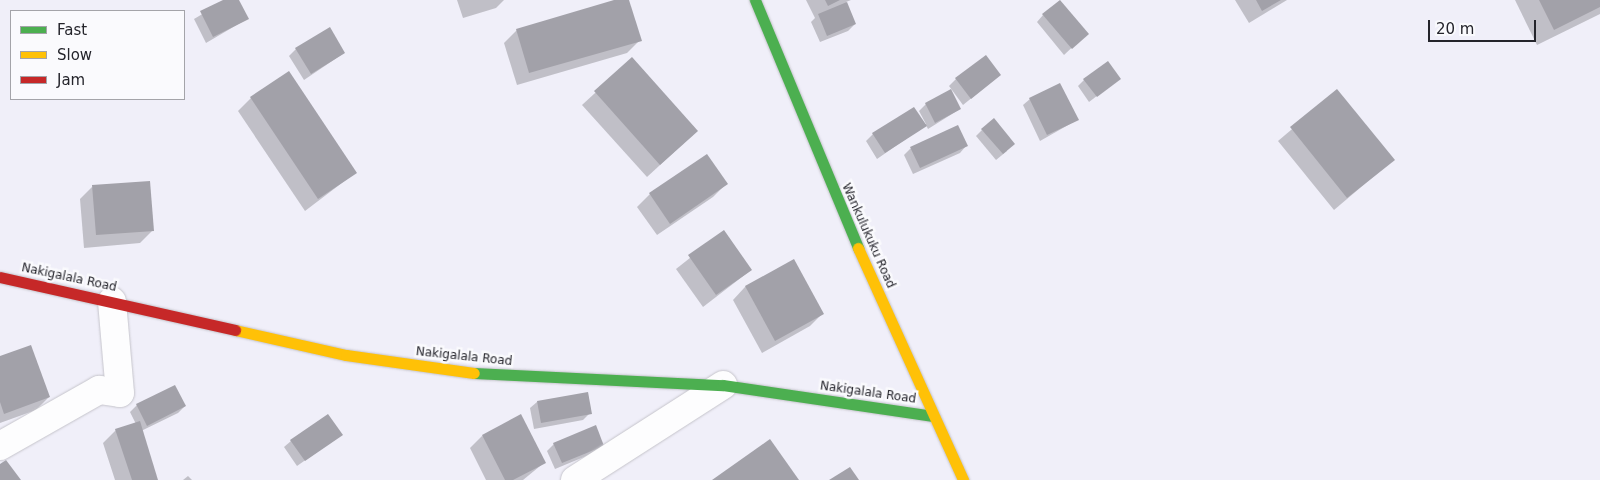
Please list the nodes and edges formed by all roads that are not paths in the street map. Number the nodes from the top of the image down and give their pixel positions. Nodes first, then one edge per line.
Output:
1 (755, 0) edge
2 (0, 277) edge
3 (112, 301) junction
4 (722, 385) junction
5 (933, 416) junction
6 (0, 446) edge
7 (575, 480) edge
8 (963, 480) edge

1 - 5 street, Wankulukuku Road
2 - 3 street, Nakigalala Road
3 - 4 street, Nakigalala Road
3 - 6 street
4 - 5 street, Nakigalala Road
4 - 7 street
5 - 8 street, Wankulukuku Road

